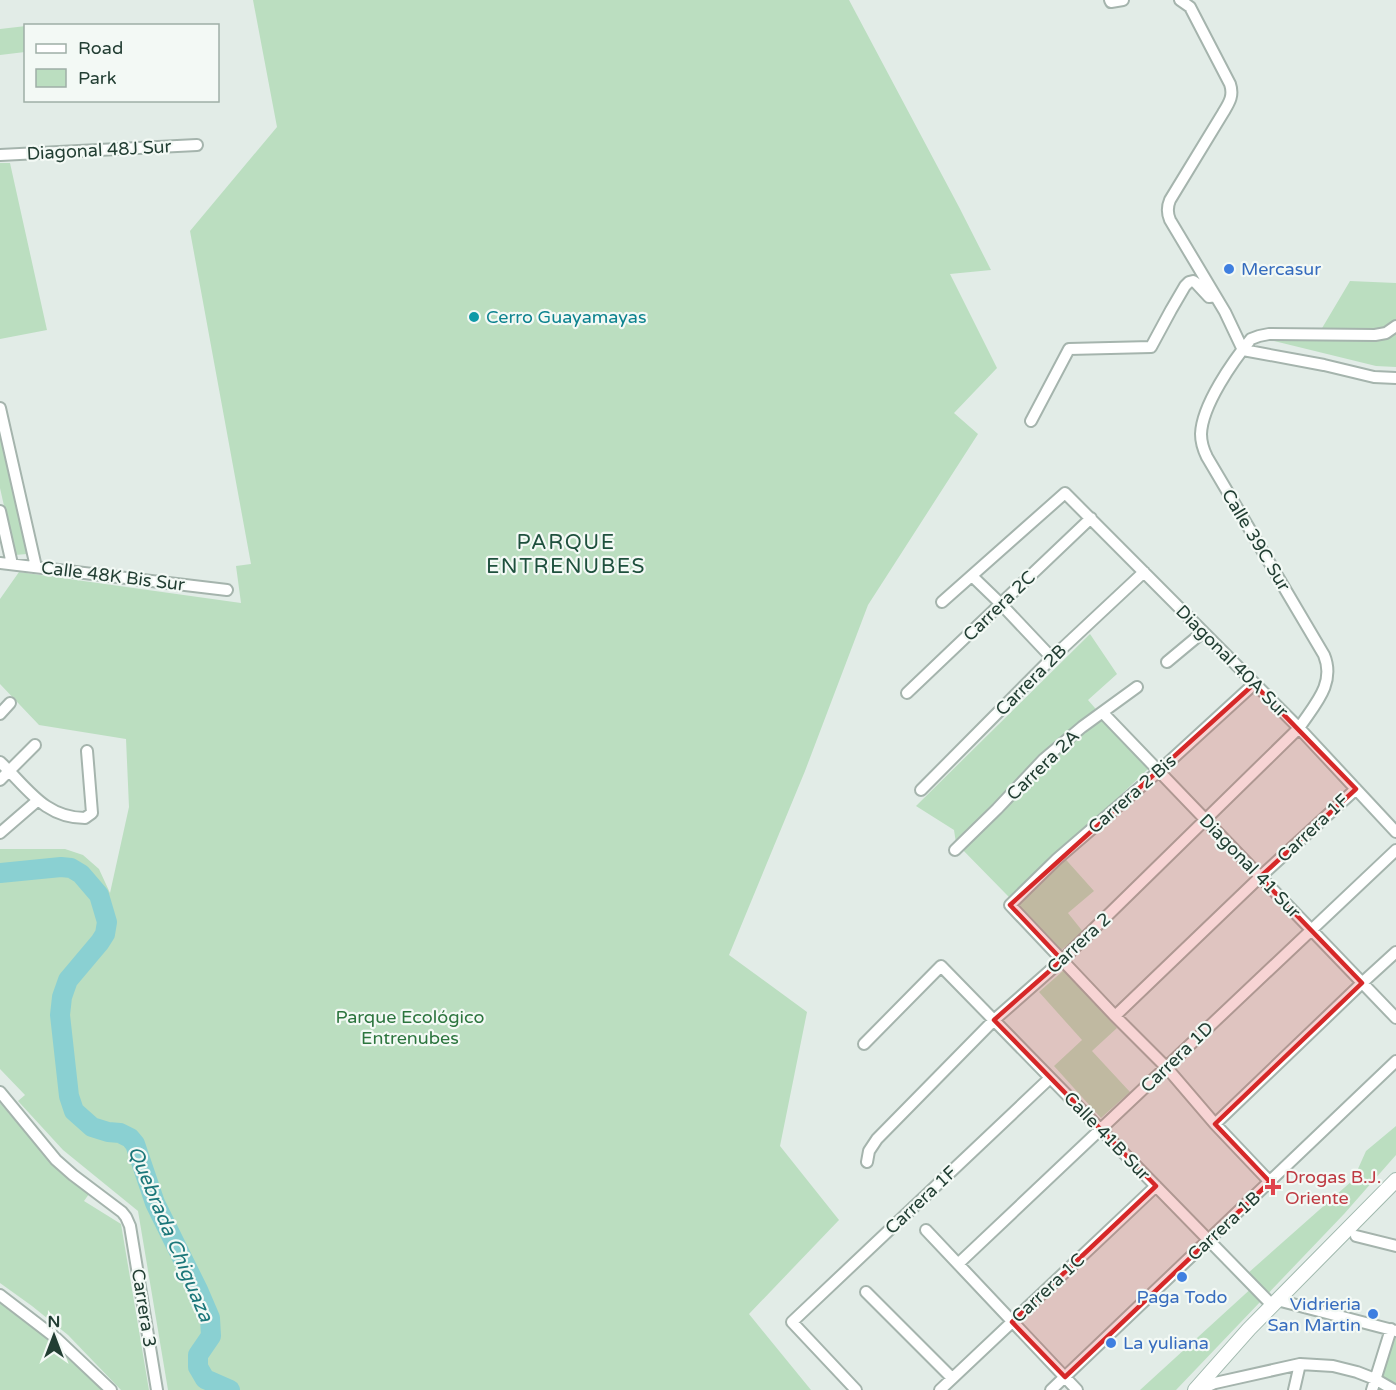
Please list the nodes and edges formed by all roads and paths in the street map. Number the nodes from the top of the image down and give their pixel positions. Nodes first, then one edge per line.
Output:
1 (1123, 0) edge
2 (1180, 0) edge
3 (1110, 1) edge
4 (197, 145) dead end
5 (0, 155) edge
6 (1215, 296) junction
7 (1393, 328) edge
8 (1243, 350) junction
9 (1396, 378) edge
10 (0, 408) edge
11 (1031, 421) dead end
12 (0, 511) edge
13 (1090, 519) junction
14 (0, 563) edge
15 (12, 564) junction
16 (36, 567) junction
17 (1144, 572) junction
18 (972, 576) junction
19 (227, 590) dead end
20 (942, 602) dead end
21 (1001, 604) junction
22 (1203, 632) junction
23 (1052, 658) junction
24 (1167, 662) dead end
25 (1254, 684) junction
26 (1137, 687) dead end
27 (907, 693) dead end
28 (10, 703) dead end
29 (1103, 713) junction
30 (0, 714) edge
31 (1299, 728) junction
32 (35, 745) dead end
33 (87, 751) dead end
34 (0, 762) edge
35 (10, 771) junction
36 (1159, 771) junction
37 (0, 780) edge
38 (1356, 789) junction
39 (921, 790) dead end
40 (38, 801) junction
41 (1206, 820) junction
42 (1396, 831) edge
43 (0, 833) edge
44 (955, 850) dead end
45 (1396, 850) edge
46 (1260, 877) junction
47 (1311, 929) junction
48 (1396, 952) edge
49 (1062, 960) junction
50 (1362, 983) junction
51 (1114, 1016) junction
52 (1396, 1018) edge
53 (994, 1020) junction
54 (864, 1044) dead end
55 (1396, 1061) edge
56 (1167, 1068) junction
57 (1050, 1078) junction
58 (0, 1092) edge
59 (1215, 1124) junction
60 (1101, 1130) junction
61 (867, 1162) dead end
62 (1396, 1180) edge
63 (1270, 1182) junction
64 (1156, 1186) junction
65 (926, 1230) dead end
66 (1356, 1236) dead end
67 (1209, 1240) junction
68 (1396, 1246) edge
69 (958, 1264) junction
70 (866, 1292) dead end
71 (0, 1295) edge
72 (1274, 1303) junction
73 (1012, 1322) junction
74 (1393, 1330) edge
75 (1300, 1364) junction
76 (1065, 1377) junction
77 (952, 1378) junction
78 (1375, 1379) junction
79 (1214, 1386) edge
80 (111, 1390) edge
81 (158, 1390) edge
82 (856, 1390) edge
83 (940, 1390) edge
84 (1051, 1390) edge
85 (1077, 1390) edge
86 (1197, 1390) edge
87 (1294, 1390) edge
88 (1372, 1390) edge
89 (1394, 1390) edge

1 - 3 street
2 - 6 street
4 - 5 street, Diagonal 48J Sur
6 - 8 street
6 - 11 street
7 - 8 street
8 - 9 street
8 - 31 street, Calle 39C Sur
10 - 16 street
12 - 15 street
13 - 17 street, Diagonal 40A Sur
13 - 18 street, Diagonal 40A Sur
13 - 21 street, Carrera 2C
14 - 15 street, Calle 48K Bis Sur
15 - 16 street, Calle 48K Bis Sur
16 - 19 street, Calle 48K Bis Sur
17 - 22 street, Diagonal 40A Sur
17 - 23 street, Carrera 2B
18 - 20 street
18 - 21 street
21 - 23 street
21 - 27 street, Carrera 2C
22 - 24 street
22 - 25 street, Diagonal 40A Sur
23 - 39 street, Carrera 2B
25 - 31 street, Diagonal 40A Sur
25 - 36 street, Carrera 2 Bis
26 - 29 street, Carrera 2A
28 - 30 street
29 - 36 street, Diagonal 41 Sur
29 - 44 street, Carrera 2A
31 - 38 street, Diagonal 40A Sur
31 - 41 street, Carrera 2
32 - 35 street
33 - 40 street
34 - 35 street
35 - 37 street
35 - 40 street
36 - 41 street, Diagonal 41 Sur
36 - 49 street, Carrera 2 Bis
38 - 42 street, Diagonal 40A Sur
38 - 46 street, Carrera 1F
40 - 43 street
41 - 46 street, Diagonal 41 Sur
41 - 49 street, Carrera 2
45 - 47 street, Carrera 1D
46 - 47 street, Diagonal 41 Sur
46 - 51 street, Carrera 1F
47 - 50 street, Diagonal 41 Sur
47 - 56 street, Carrera 1D
48 - 50 street
49 - 51 street
49 - 53 street, Carrera 2
50 - 52 street, Diagonal 41 Sur
50 - 59 street
51 - 56 street
53 - 54 street, Calle 41B Sur
53 - 57 street, Calle 41B Sur
53 - 61 street, Carrera 2
55 - 63 street, Carrera 1B
56 - 59 street
56 - 60 street, Carrera 1D
57 - 60 street, Calle 41B Sur
57 - 82 street, Carrera 1F
58 - 81 street, Carrera 3
59 - 63 street
60 - 64 street, Calle 41B Sur
60 - 69 street, Carrera 1D
62 - 72 main road
63 - 67 street, Carrera 1B
64 - 67 street, Calle 41B Sur
64 - 73 street, Carrera 1C
65 - 69 street
66 - 68 street
67 - 72 street, Calle 41B Sur
67 - 76 street, Carrera 1B
69 - 73 street
70 - 77 street
71 - 80 street
72 - 74 street
72 - 86 main road
73 - 76 street
73 - 77 street, Carrera 1C
74 - 78 street
75 - 78 street
75 - 79 street
75 - 87 street
76 - 84 street, Carrera 1B
76 - 85 street
77 - 83 street, Carrera 1C
78 - 88 street
78 - 89 street
79 - 86 street

